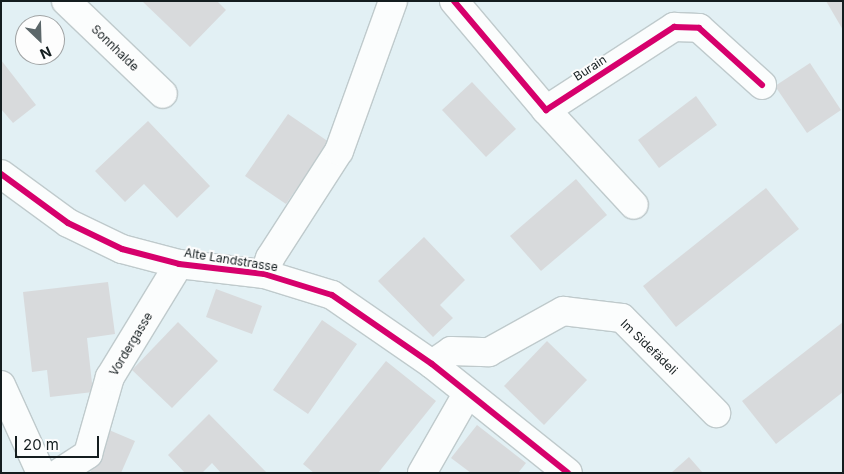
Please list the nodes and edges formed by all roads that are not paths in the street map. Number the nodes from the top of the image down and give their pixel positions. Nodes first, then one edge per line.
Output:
1 (66, 1) edge
2 (393, 1) edge
3 (454, 1) edge
4 (762, 85) dead end
5 (163, 94) dead end
6 (546, 110) junction
7 (1, 174) edge
8 (634, 205) dead end
9 (180, 264) junction
10 (264, 274) junction
11 (432, 364) junction
12 (1, 385) edge
13 (468, 394) junction
14 (716, 413) dead end
15 (40, 473) edge
16 (59, 473) edge
17 (422, 473) edge
18 (568, 473) edge

1 - 5 street, Sonnhalde
2 - 10 street
3 - 6 street
4 - 6 street, Burain
6 - 8 street
7 - 9 street, Alte Landstrasse
9 - 10 street, Alte Landstrasse
9 - 16 street, Vordergasse
10 - 11 street, Alte Landstrasse
11 - 13 street, Alte Landstrasse
11 - 14 street, Im Sidefädeli
12 - 15 street
13 - 17 street
13 - 18 street, Alte Landstrasse

